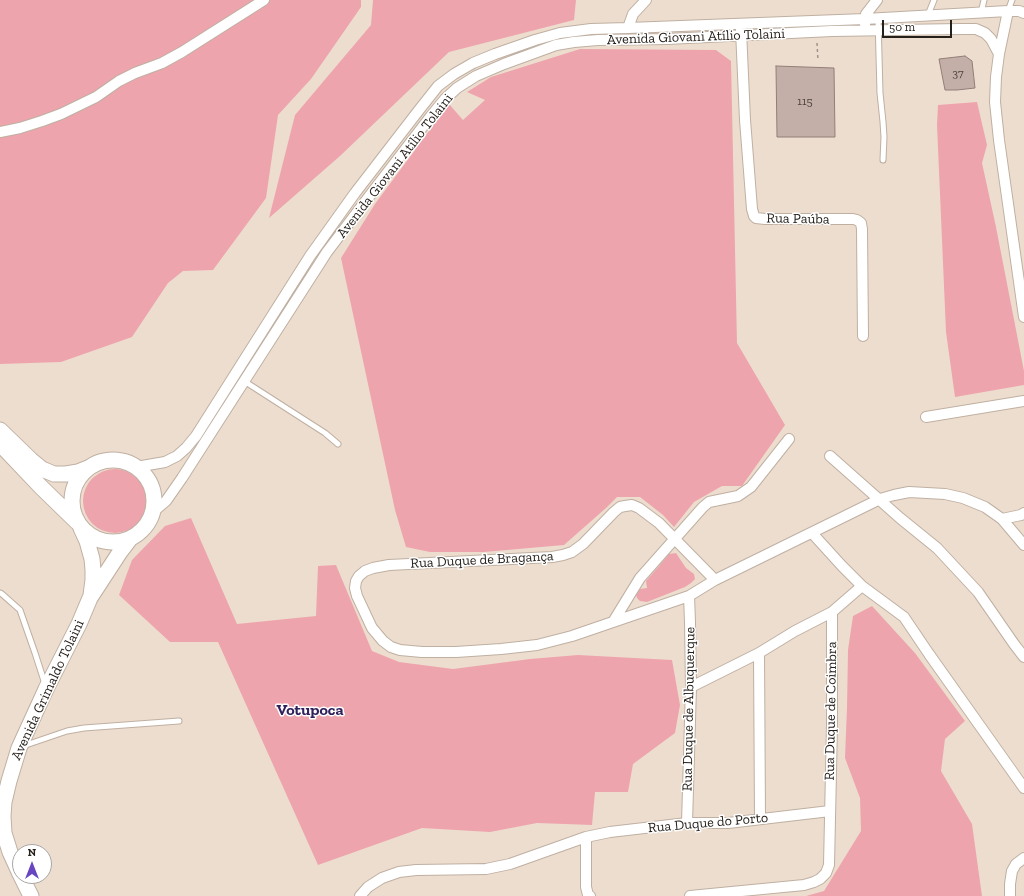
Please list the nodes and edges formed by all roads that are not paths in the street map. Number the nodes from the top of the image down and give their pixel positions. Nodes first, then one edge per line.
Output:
1 (264, 0) edge
2 (646, 0) edge
3 (877, 0) edge
4 (934, 0) edge
5 (984, 0) edge
6 (1010, 3) edge
7 (1022, 12) edge
8 (981, 13) junction
9 (928, 15) junction
10 (878, 18) junction
11 (865, 19) junction
12 (740, 23) junction
13 (1005, 27) junction
14 (628, 28) junction
15 (878, 30) junction
16 (865, 31) junction
17 (741, 36) junction
18 (999, 54) junction
19 (0, 132) edge
20 (884, 160) dead end
21 (1024, 317) edge
22 (863, 336) dead end
23 (244, 381) junction
24 (1024, 401) edge
25 (926, 417) dead end
26 (0, 430) edge
27 (789, 439) dead end
28 (0, 444) edge
29 (338, 444) dead end
30 (830, 456) dead end
31 (91, 467) junction
32 (136, 467) junction
33 (880, 499) junction
34 (153, 512) junction
35 (1024, 513) edge
36 (1002, 519) junction
37 (80, 525) junction
38 (812, 533) junction
39 (130, 539) junction
40 (674, 539) junction
41 (1024, 545) edge
42 (715, 580) junction
43 (862, 586) junction
44 (0, 593) edge
45 (689, 596) junction
46 (90, 598) junction
47 (832, 612) junction
48 (613, 622) junction
49 (759, 653) junction
50 (1024, 657) edge
51 (691, 687) junction
52 (46, 689) junction
53 (180, 720) dead end
54 (18, 748) junction
55 (1024, 788) edge
56 (830, 811) junction
57 (760, 819) junction
58 (687, 823) junction
59 (586, 837) junction
60 (12, 857) edge
61 (1024, 858) edge
62 (25, 884) edge
63 (31, 896) edge
64 (360, 896) edge
65 (590, 896) edge
66 (690, 896) edge
67 (1010, 896) edge

1 - 19 street
2 - 14 street
3 - 11 street
4 - 9 lane
5 - 8 lane
6 - 7 street, Avenida Giovani Atílio Tolaini
6 - 8 street, Avenida Giovani Atílio Tolaini
6 - 13 street
7 - 13 street
8 - 9 street, Avenida Giovani Atílio Tolaini
9 - 10 street, Avenida Giovani Atílio Tolaini
10 - 11 street, Avenida Giovani Atílio Tolaini
10 - 15 lane
11 - 12 street, Avenida Giovani Atílio Tolaini
11 - 16 street
12 - 14 street, Avenida Giovani Atílio Tolaini
12 - 17 street
13 - 18 street
14 - 32 street, Avenida Giovani Atílio Tolaini
15 - 16 street, Avenida Giovani Atílio Tolaini
15 - 18 street, Avenida Giovani Atílio Tolaini
15 - 20 lane
16 - 17 street, Avenida Giovani Atílio Tolaini
17 - 22 street, Rua Paúba
17 - 23 street, Avenida Giovani Atílio Tolaini
18 - 21 street
23 - 29 lane
23 - 34 street, Avenida Giovani Atílio Tolaini
24 - 25 street
26 - 31 street
27 - 40 street
28 - 37 street
30 - 33 street
31 - 32 street
31 - 37 street
32 - 34 street
33 - 36 street
33 - 38 street
33 - 50 street
34 - 39 street
35 - 36 street
36 - 41 street
37 - 39 street
37 - 46 street, Avenida Grimaldo Tolaini
38 - 42 street
38 - 43 street
39 - 46 street, Avenida Grimaldo Tolaini
40 - 42 street, Rua Duque de Bragança
40 - 48 street
40 - 48 street, Rua Duque de Bragança
42 - 45 street
43 - 47 street
43 - 55 street
44 - 52 lane
45 - 48 street
45 - 51 street, Rua Duque de Albuquerque
46 - 52 street, Avenida Grimaldo Tolaini
47 - 49 street
47 - 56 street, Rua Duque de Coimbra
49 - 51 street
49 - 57 street
51 - 58 street, Rua Duque de Albuquerque
52 - 54 street, Avenida Grimaldo Tolaini
53 - 54 lane
54 - 60 street, Avenida Grimaldo Tolaini
56 - 57 street, Rua Duque do Porto
56 - 66 street, Rua Duque de Coimbra
57 - 58 street, Rua Duque do Porto
58 - 59 street, Rua Duque do Porto
59 - 64 street, Rua Duque do Porto
59 - 65 street
61 - 67 street
62 - 63 street, Avenida Grimaldo Tolaini

